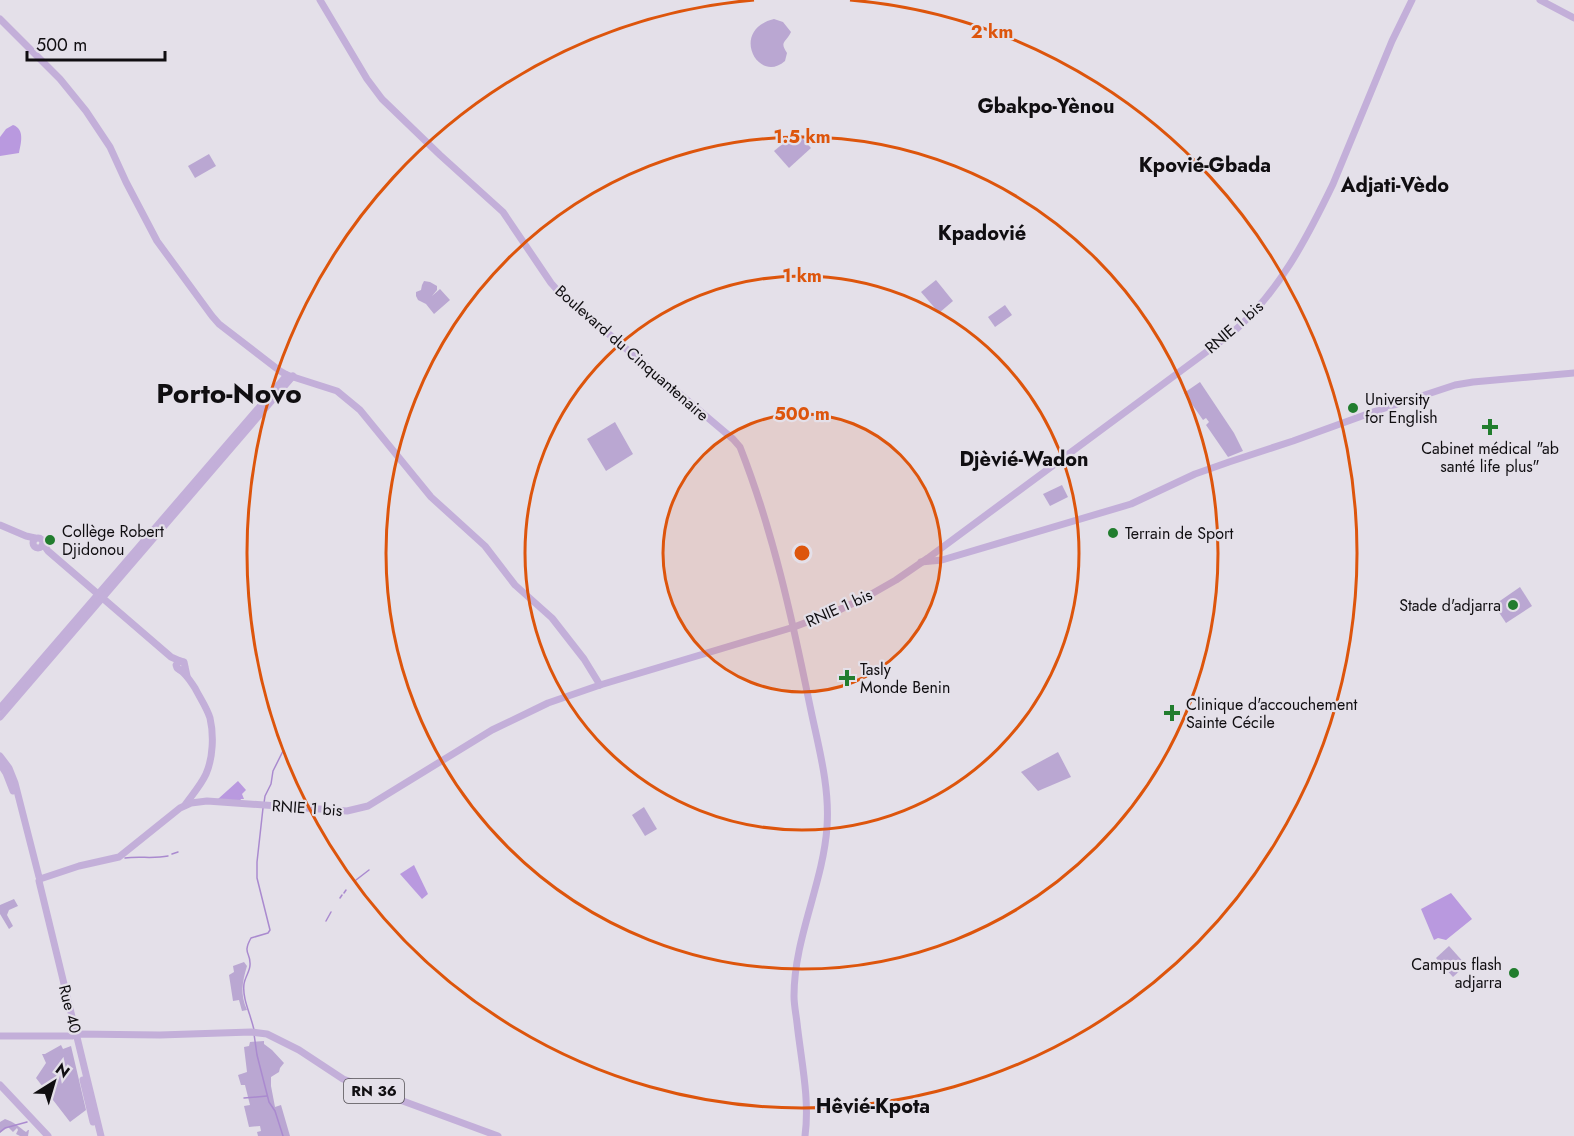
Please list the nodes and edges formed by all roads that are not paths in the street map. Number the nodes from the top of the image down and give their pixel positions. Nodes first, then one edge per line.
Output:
1 (322, 0) edge
2 (1412, 0) edge
3 (1540, 0) edge
4 (1574, 18) edge
5 (0, 20) edge
6 (1574, 372) edge
7 (290, 376) junction
8 (0, 525) edge
9 (925, 560) junction
10 (100, 596) junction
11 (796, 627) junction
12 (600, 685) junction
13 (0, 708) edge
14 (0, 717) edge
15 (0, 756) edge
16 (0, 764) edge
17 (198, 787) junction
18 (206, 801) junction
19 (185, 805) junction
20 (39, 879) junction
21 (254, 1033) junction
22 (0, 1036) edge
23 (75, 1036) junction
24 (0, 1085) edge
25 (48, 1136) edge
26 (98, 1136) edge
27 (492, 1136) edge
28 (498, 1136) edge
29 (807, 1136) edge

1 - 11 main road, Boulevard du Cinquantenaire
2 - 9 main road, RNIE 1 bis
3 - 4 main road
5 - 7 main road
6 - 9 main road
7 - 10 main road
7 - 12 main road
8 - 10 main road
9 - 11 main road, RNIE 1 bis
10 - 13 main road
10 - 14 main road
10 - 17 main road
11 - 12 main road, RNIE 1 bis
11 - 29 main road, Boulevard du Cinquantenaire
12 - 18 main road, RNIE 1 bis
15 - 20 main road
16 - 20 main road
17 - 18 main road
17 - 19 main road
18 - 19 main road, RNIE 1 bis
19 - 20 main road, RNIE 1 bis
20 - 23 main road, Rue 40
21 - 23 main road, RN 36
21 - 27 main road, RN 36
21 - 28 main road, RN 36
22 - 23 main road, RN 36
23 - 26 main road, Rue 40
24 - 25 main road

